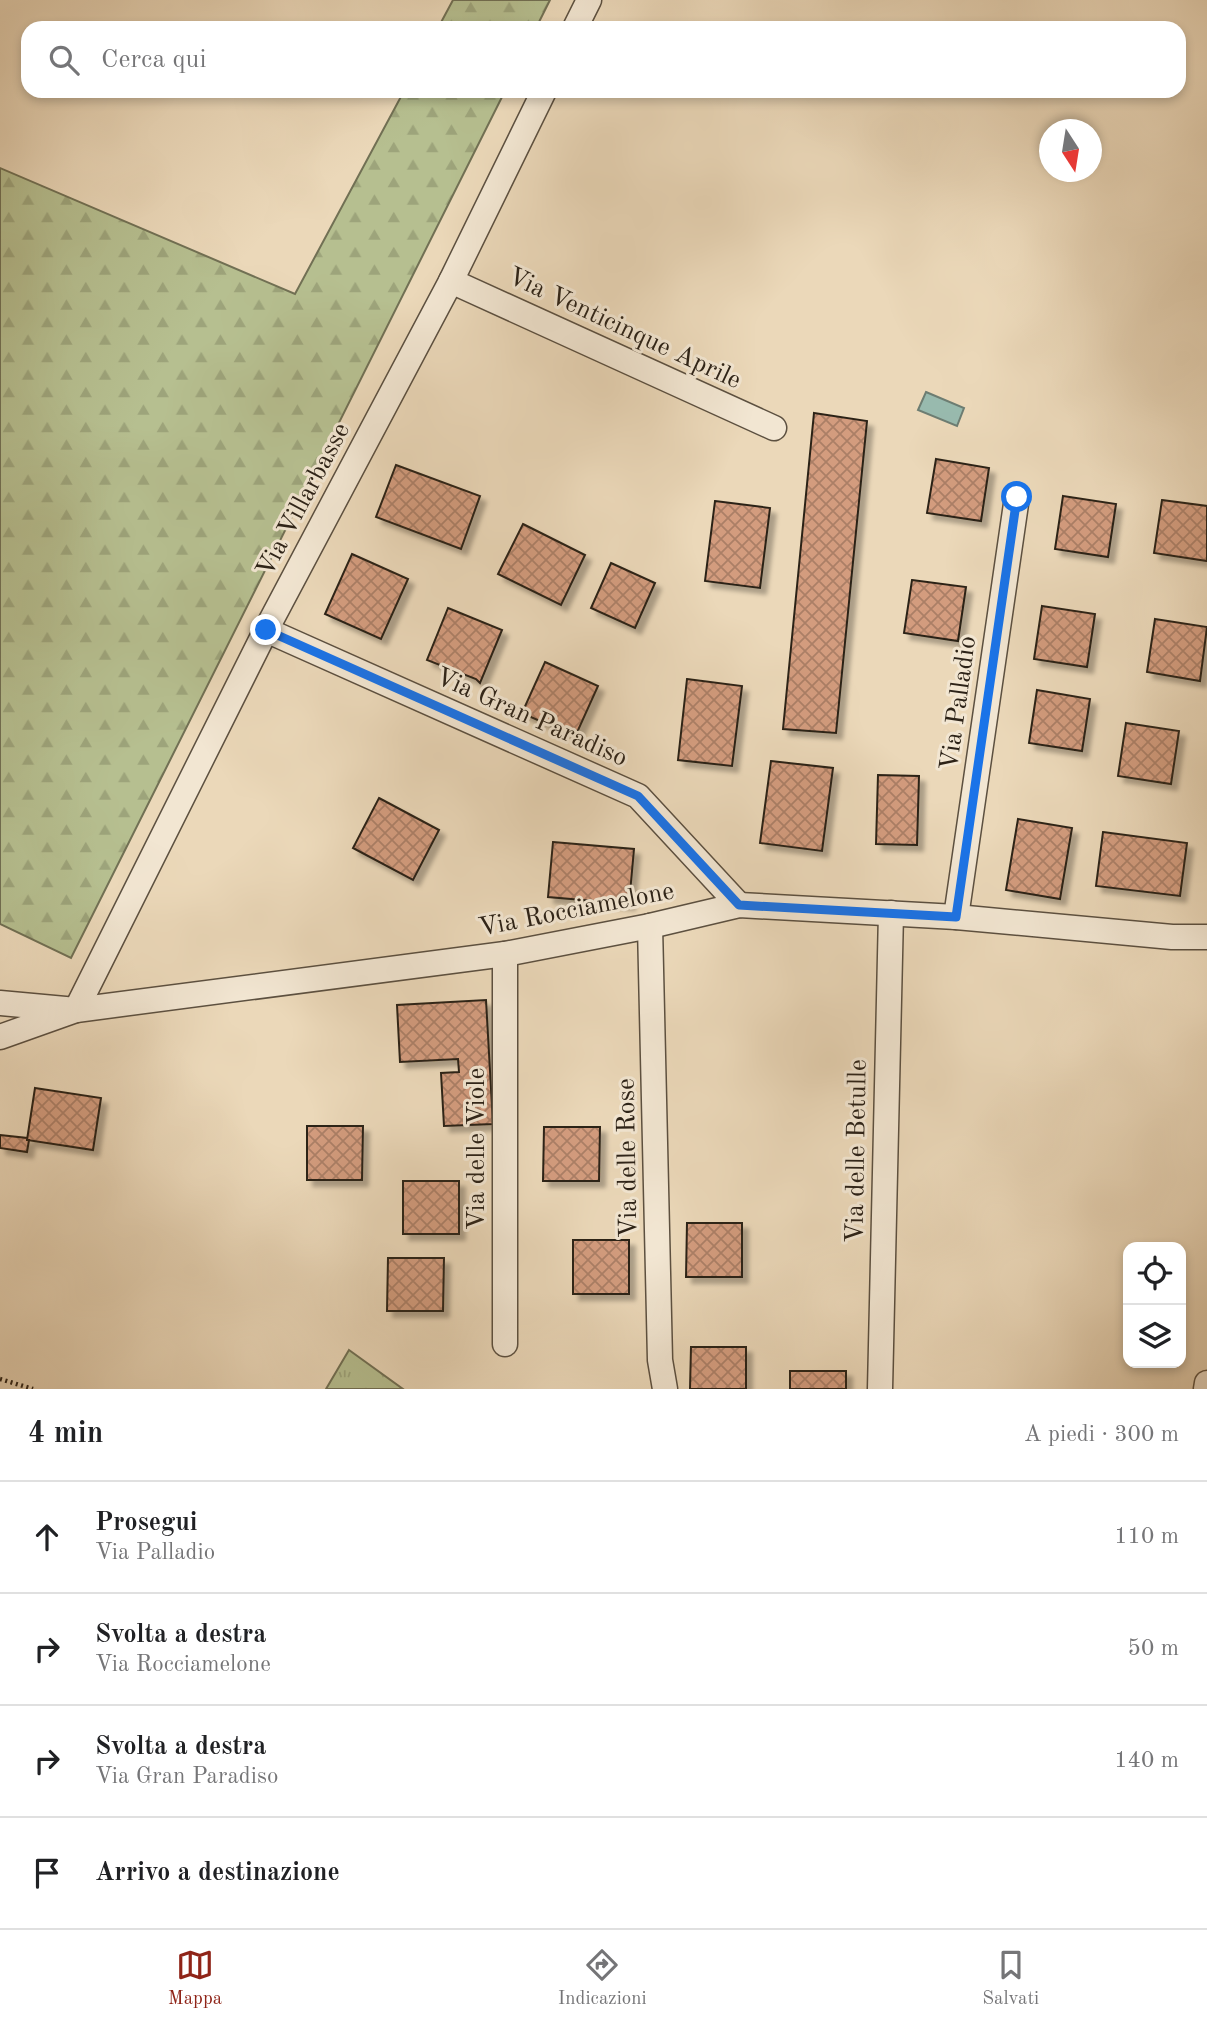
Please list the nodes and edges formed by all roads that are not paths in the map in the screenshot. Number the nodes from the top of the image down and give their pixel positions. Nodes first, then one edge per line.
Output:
1 (589, 0) edge
2 (578, 21) edge
3 (541, 98) edge
4 (451, 281) junction
5 (774, 428) dead end
6 (1017, 497) dead end
7 (266, 630) junction
8 (739, 905) junction
9 (891, 914) junction
10 (956, 917) junction
11 (650, 926) junction
12 (1207, 937) edge
13 (505, 954) junction
14 (0, 1003) edge
15 (76, 1010) junction
16 (0, 1037) edge
17 (505, 1344) dead end
18 (1207, 1383) edge
19 (665, 1389) edge
20 (880, 1389) edge
21 (1206, 1389) edge

1 - 2 street
3 - 4 street, Via Villarbasse
4 - 5 street, Via Venticinque Aprile
4 - 7 street, Via Villarbasse
6 - 10 street, Via Palladio
7 - 8 street, Via Gran Paradiso
7 - 15 street, Via Villarbasse
8 - 9 street, Via Rocciamelone
8 - 11 street, Via Rocciamelone
9 - 10 street, Via Rocciamelone
9 - 20 street, Via delle Betulle
10 - 12 street, Via Rocciamelone
11 - 13 street, Via Rocciamelone
11 - 19 street, Via delle Rose
13 - 15 street, Via Rocciamelone
13 - 17 street, Via delle Viole
14 - 15 street, Via Rocciamelone
15 - 16 street
18 - 21 street

